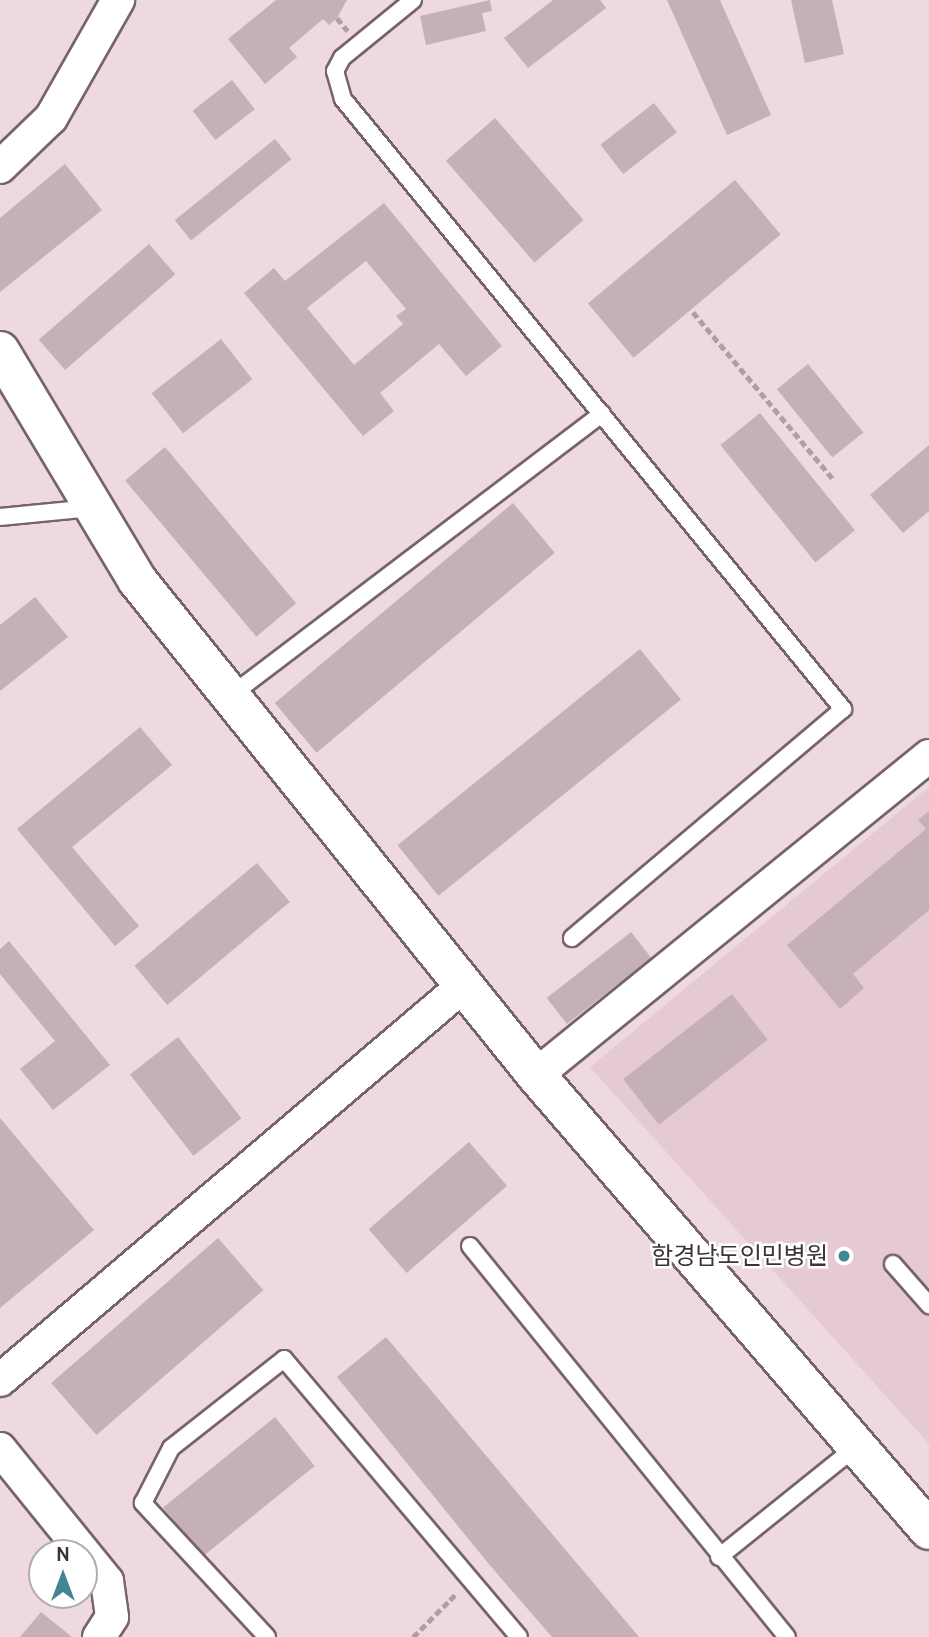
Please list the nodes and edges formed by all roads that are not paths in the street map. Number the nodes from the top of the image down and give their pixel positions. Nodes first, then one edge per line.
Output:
1 (118, 0) edge
2 (413, 0) edge
3 (0, 167) edge
4 (0, 351) edge
5 (602, 414) junction
6 (92, 508) junction
7 (0, 517) edge
8 (230, 696) junction
9 (929, 756) edge
10 (572, 938) dead end
11 (463, 986) junction
12 (536, 1076) junction
13 (470, 1246) dead end
14 (893, 1264) dead end
15 (929, 1305) edge
16 (0, 1380) edge
17 (856, 1447) junction
18 (0, 1449) edge
19 (929, 1530) edge
20 (719, 1558) junction
21 (99, 1637) edge
22 (267, 1637) edge
23 (519, 1637) edge
24 (787, 1637) edge

1 - 3 street
2 - 5 lane
4 - 6 street
5 - 8 lane
5 - 10 lane
6 - 7 lane
6 - 8 street
8 - 11 street
9 - 12 street
11 - 12 street
11 - 16 street
12 - 17 street
13 - 20 lane
14 - 15 lane
17 - 19 street
17 - 20 lane
18 - 21 street
20 - 24 lane
22 - 23 lane

